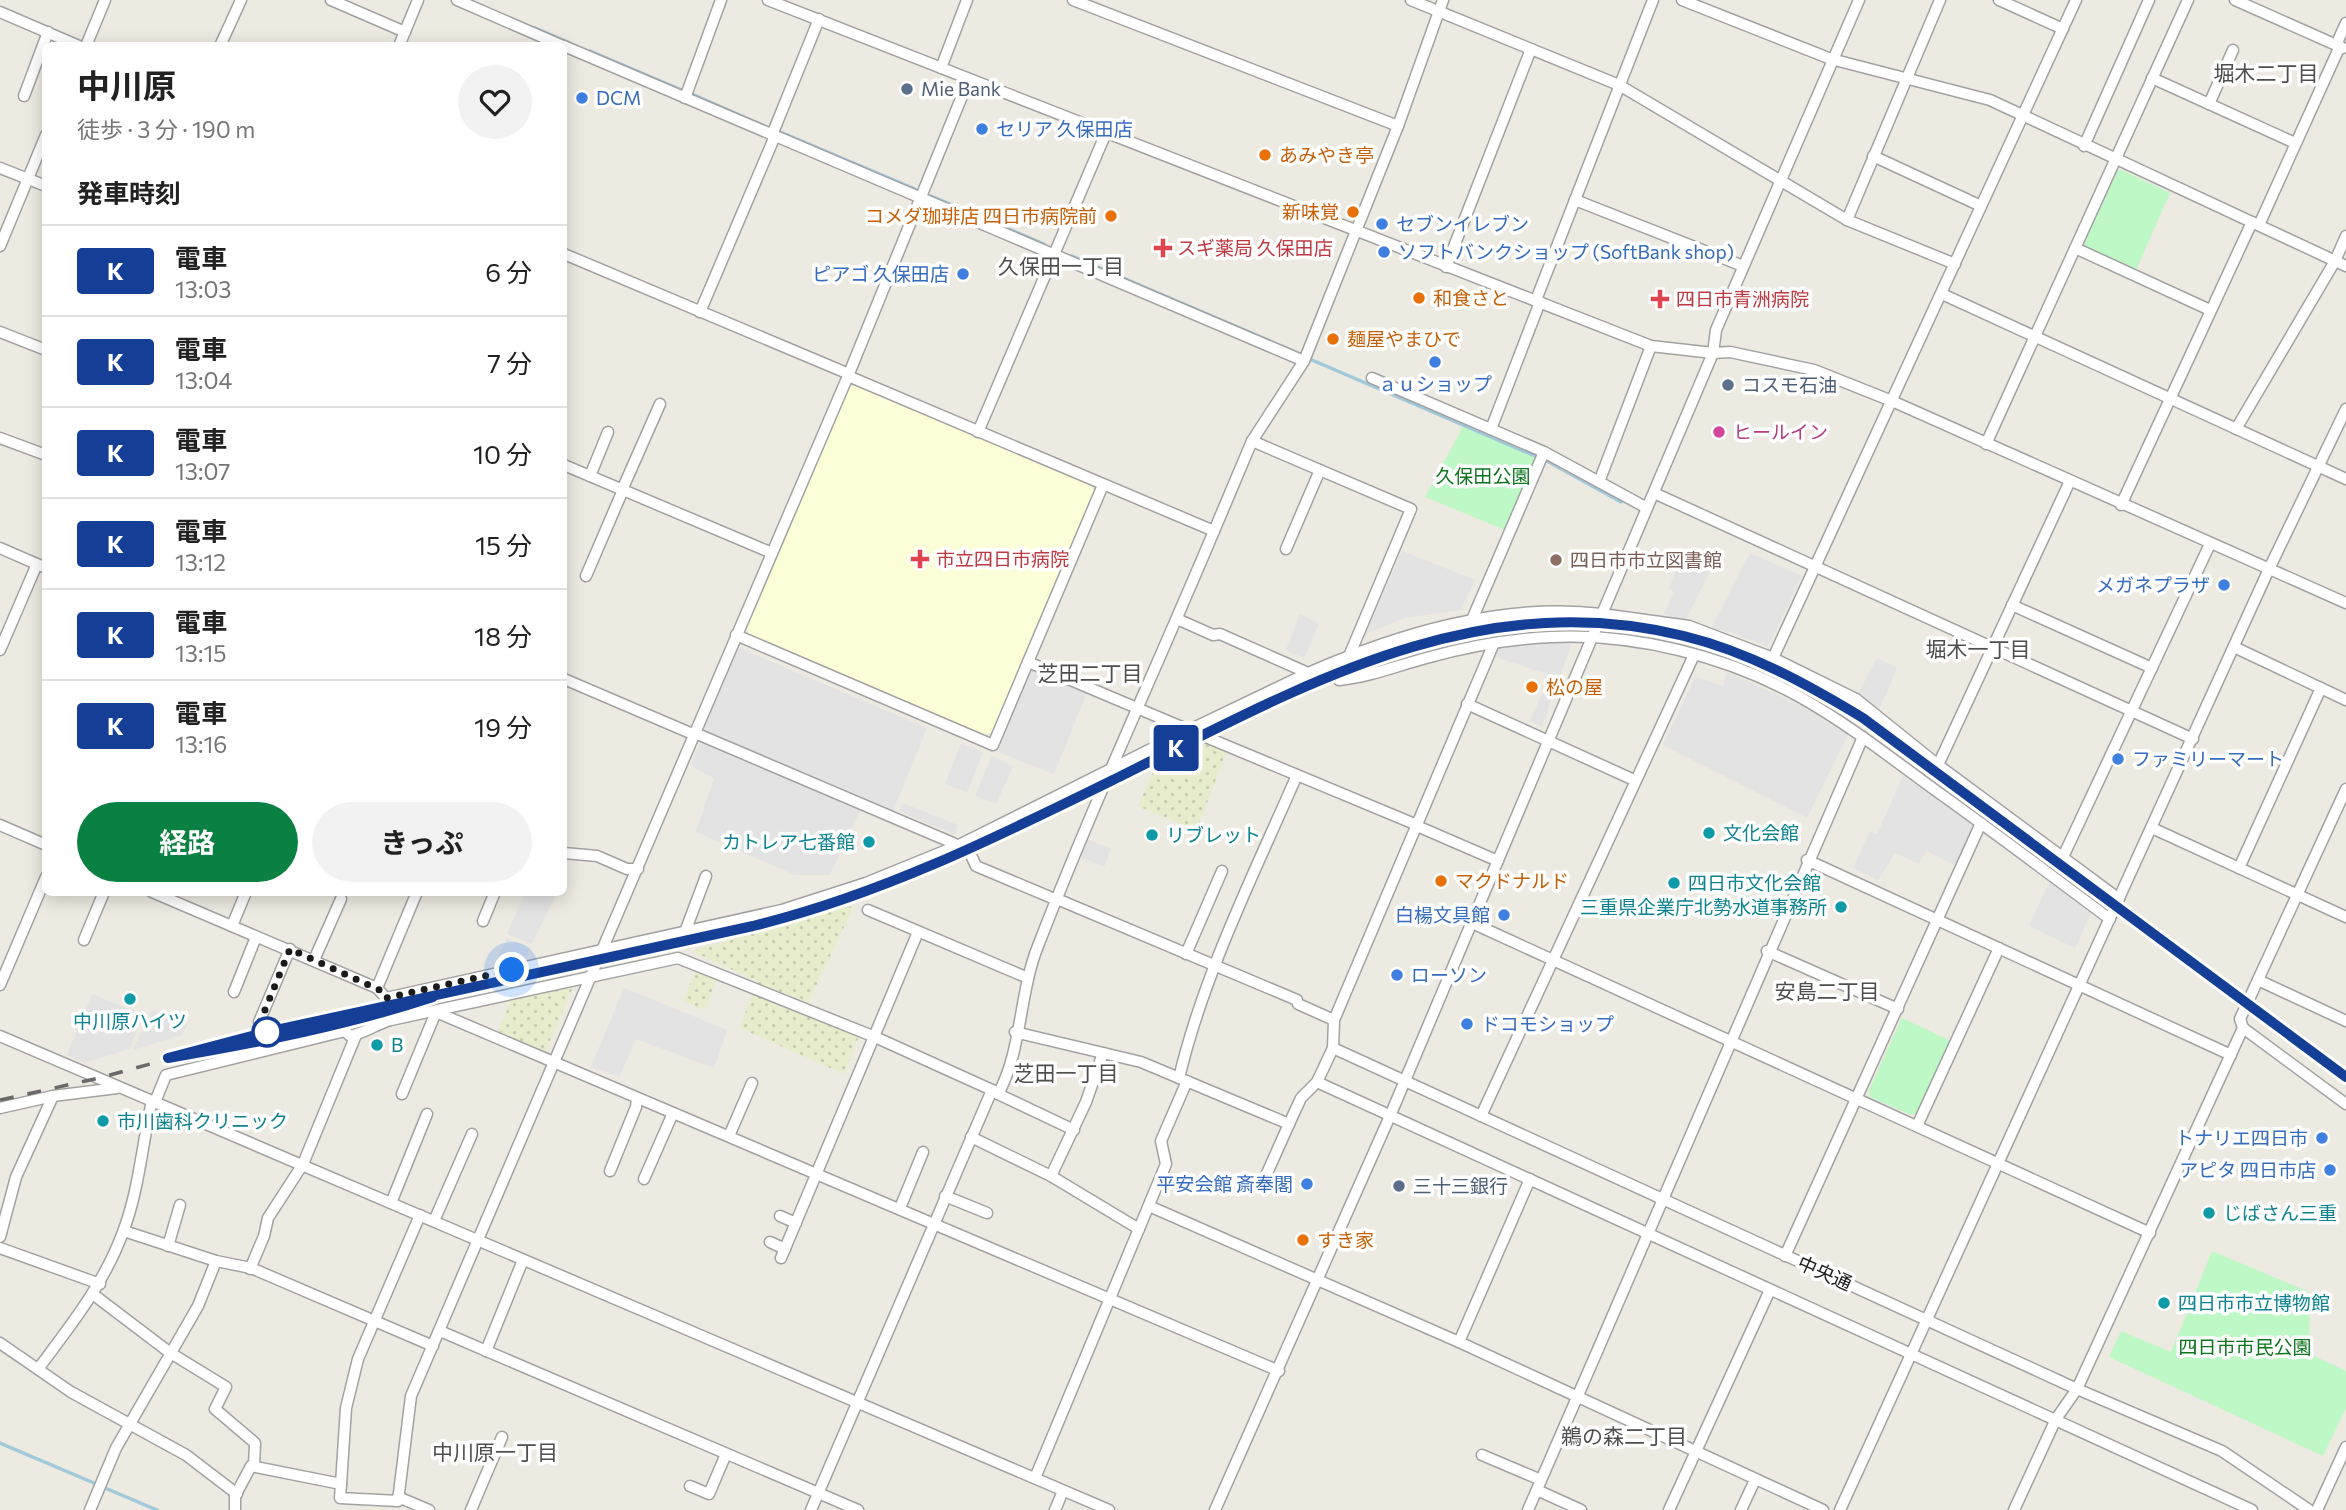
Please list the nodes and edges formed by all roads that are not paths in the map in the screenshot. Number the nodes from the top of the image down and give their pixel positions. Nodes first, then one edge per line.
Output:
1 (105, 0) edge
2 (241, 0) edge
3 (331, 0) edge
4 (418, 0) edge
5 (457, 0) edge
6 (721, 0) edge
7 (768, 0) edge
8 (967, 0) edge
9 (1073, 0) edge
10 (1410, 0) edge
11 (1653, 0) edge
12 (1682, 0) edge
13 (1859, 0) edge
14 (1940, 0) edge
15 (1999, 0) edge
16 (2076, 0) edge
17 (2149, 0) edge
18 (2188, 0) edge
19 (2235, 0) edge
20 (1098, 5) edge
21 (1441, 6) edge
22 (0, 12) edge
23 (818, 19) junction
24 (2346, 23) edge
25 (2063, 29) junction
26 (48, 32) junction
27 (405, 32) junction
28 (44, 42) edge
29 (70, 42) edge
30 (88, 42) edge
31 (222, 42) edge
32 (401, 42) edge
33 (554, 42) edge
34 (2341, 47) edge
35 (42, 48) edge
36 (567, 48) edge
37 (1531, 49) junction
38 (2233, 50) dead end
39 (1831, 59) junction
40 (941, 68) junction
41 (1905, 78) junction
42 (2152, 78) junction
43 (969, 79) junction
44 (1619, 85) junction
45 (24, 96) dead end
46 (685, 98) junction
47 (2209, 104) junction
48 (2023, 116) junction
49 (1398, 126) junction
50 (1107, 133) junction
51 (773, 136) junction
52 (2295, 143) junction
53 (42, 146) edge
54 (2084, 146) junction
55 (1873, 156) junction
56 (2115, 160) junction
57 (0, 168) edge
58 (29, 180) junction
59 (1779, 182) junction
60 (42, 185) edge
61 (922, 199) junction
62 (1575, 200) junction
63 (1981, 206) junction
64 (1847, 219) junction
65 (2255, 223) junction
66 (1355, 232) junction
67 (2346, 236) edge
68 (0, 246) edge
69 (2075, 248) junction
70 (567, 255) edge
71 (1056, 255) junction
72 (2335, 261) junction
73 (1955, 264) junction
74 (1743, 266) junction
75 (2346, 266) edge
76 (1446, 267) junction
77 (1942, 294) junction
78 (1538, 301) junction
79 (2210, 310) junction
80 (700, 312) junction
81 (0, 332) edge
82 (2034, 337) junction
83 (1651, 345) junction
84 (42, 348) edge
85 (1713, 353) junction
86 (1304, 361) junction
87 (848, 375) junction
88 (1372, 378) dead end
89 (2169, 398) junction
90 (1892, 401) junction
91 (660, 404) dead end
92 (2346, 409) edge
93 (1491, 429) junction
94 (2236, 429) junction
95 (608, 432) dead end
96 (978, 432) junction
97 (0, 438) edge
98 (1252, 441) junction
99 (1986, 444) junction
100 (42, 454) edge
101 (1542, 456) junction
102 (567, 466) edge
103 (2318, 466) junction
104 (1320, 470) junction
105 (590, 476) junction
106 (2346, 479) edge
107 (2070, 481) junction
108 (1599, 482) junction
109 (1103, 485) junction
110 (622, 490) junction
111 (1654, 492) junction
112 (2121, 505) junction
113 (1647, 509) junction
114 (1214, 531) junction
115 (2210, 544) junction
116 (0, 548) edge
117 (1286, 549) dead end
118 (772, 553) junction
119 (41, 566) edge
120 (1816, 567) junction
121 (2269, 569) junction
122 (586, 576) dead end
123 (2346, 603) edge
124 (2012, 605) junction
125 (1602, 614) junction
126 (1177, 620) junction
127 (1471, 622) junction
128 (736, 635) junction
129 (1593, 638) junction
130 (1494, 643) junction
131 (2234, 647) junction
132 (1992, 648) junction
133 (0, 650) edge
134 (1349, 655) junction
135 (1694, 655) junction
136 (1773, 658) junction
137 (1028, 662) junction
138 (2152, 668) junction
139 (1308, 673) junction
140 (567, 679) edge
141 (2321, 688) junction
142 (2346, 700) edge
143 (1467, 704) junction
144 (1139, 709) junction
145 (2132, 711) junction
146 (1189, 730) junction
147 (695, 734) junction
148 (1863, 737) junction
149 (2193, 739) junction
150 (1549, 741) junction
151 (1938, 765) junction
152 (1113, 769) junction
153 (1297, 775) junction
154 (1634, 780) junction
155 (2346, 789) edge
156 (2343, 806) edge
157 (1981, 823) junction
158 (0, 825) edge
159 (1417, 825) junction
160 (2152, 828) junction
161 (42, 843) edge
162 (957, 846) junction
163 (567, 854) edge
164 (2062, 859) junction
165 (1807, 860) junction
166 (1498, 861) junction
167 (2239, 868) junction
168 (638, 869) junction
169 (1222, 871) dead end
170 (706, 876) dead end
171 (42, 886) edge
172 (2297, 894) junction
173 (102, 896) edge
174 (161, 896) edge
175 (244, 896) edge
176 (415, 896) edge
177 (493, 896) edge
178 (2119, 898) junction
179 (341, 899) dead end
180 (1057, 899) junction
181 (868, 910) dead end
182 (2346, 917) edge
183 (2110, 919) junction
184 (1937, 920) junction
185 (483, 921) dead end
186 (1472, 923) junction
187 (232, 926) junction
188 (685, 932) junction
189 (918, 932) junction
190 (256, 937) junction
191 (84, 940) dead end
192 (1999, 947) junction
193 (604, 948) junction
194 (290, 949) junction
195 (1767, 951) junction
196 (1186, 954) junction
197 (314, 960) junction
198 (1553, 961) junction
199 (1216, 966) junction
200 (592, 977) junction
201 (1028, 978) junction
202 (2258, 980) junction
203 (0, 985) edge
204 (2079, 985) junction
205 (377, 988) junction
206 (234, 992) dead end
207 (1898, 1009) junction
208 (436, 1012) junction
209 (1335, 1020) junction
210 (2346, 1021) edge
211 (260, 1022) dead end
212 (2243, 1028) junction
213 (1016, 1032) junction
214 (356, 1035) junction
215 (0, 1036) edge
216 (875, 1037) junction
217 (1730, 1040) junction
218 (1333, 1048) junction
219 (1103, 1053) junction
220 (2231, 1055) junction
221 (555, 1062) junction
222 (1183, 1079) junction
223 (1404, 1079) junction
224 (1317, 1082) junction
225 (752, 1083) dead end
226 (117, 1088) junction
227 (995, 1092) junction
228 (402, 1094) dead end
229 (52, 1096) junction
230 (637, 1098) junction
231 (1857, 1098) junction
232 (153, 1102) junction
233 (2346, 1104) edge
234 (0, 1108) edge
235 (673, 1113) junction
236 (427, 1114) dead end
237 (1390, 1116) junction
238 (1481, 1116) junction
239 (1289, 1124) junction
240 (1917, 1126) junction
241 (1074, 1130) junction
242 (472, 1134) dead end
243 (729, 1136) junction
244 (971, 1137) junction
245 (923, 1152) dead end
246 (1998, 1163) junction
247 (303, 1164) junction
248 (610, 1171) dead end
249 (817, 1173) junction
250 (1051, 1176) junction
251 (644, 1179) dead end
252 (1530, 1179) junction
253 (1264, 1180) dead end
254 (945, 1196) junction
255 (1663, 1198) junction
256 (391, 1202) junction
257 (180, 1205) dead end
258 (1149, 1206) junction
259 (900, 1208) junction
260 (987, 1213) dead end
261 (420, 1215) junction
262 (780, 1216) dead end
263 (434, 1221) junction
264 (933, 1222) junction
265 (796, 1223) junction
266 (1139, 1229) junction
267 (124, 1231) junction
268 (1, 1233) edge
269 (1649, 1233) junction
270 (2150, 1233) junction
271 (478, 1240) junction
272 (770, 1242) dead end
273 (168, 1247) junction
274 (0, 1248) edge
275 (1785, 1256) junction
276 (523, 1260) junction
277 (216, 1261) junction
278 (250, 1269) junction
279 (1319, 1279) junction
280 (100, 1284) junction
281 (1770, 1290) junction
282 (94, 1294) junction
283 (1111, 1299) junction
284 (1927, 1318) junction
285 (374, 1320) junction
286 (440, 1331) junction
287 (1459, 1342) junction
288 (0, 1343) edge
289 (433, 1346) junction
290 (486, 1351) junction
291 (1911, 1351) junction
292 (169, 1352) junction
293 (38, 1369) junction
294 (1279, 1371) junction
295 (2077, 1389) junction
296 (1577, 1398) junction
297 (857, 1402) junction
298 (2056, 1419) junction
299 (130, 1424) junction
300 (502, 1437) dead end
301 (2346, 1447) edge
302 (1696, 1451) junction
303 (726, 1454) junction
304 (1482, 1455) dead end
305 (254, 1466) junction
306 (1035, 1478) junction
307 (1755, 1480) junction
308 (341, 1484) junction
309 (1539, 1485) junction
310 (690, 1486) dead end
311 (1063, 1490) junction
312 (818, 1493) junction
313 (237, 1494) junction
314 (398, 1497) junction
315 (367, 1505) edge
316 (90, 1510) edge
317 (235, 1510) edge
318 (429, 1510) edge
319 (471, 1510) edge
320 (811, 1510) edge
321 (858, 1510) edge
322 (1055, 1510) edge
323 (1109, 1510) edge
324 (1215, 1510) edge
325 (1528, 1510) edge
326 (1581, 1510) edge
327 (1669, 1510) edge
328 (1741, 1510) edge
329 (1823, 1510) edge
330 (1840, 1510) edge
331 (2014, 1510) edge
332 (2252, 1510) edge
333 (2309, 1510) edge
334 (2317, 1510) edge

1 - 30 street
2 - 31 street
3 - 27 street
4 - 27 street
5 - 33 street
6 - 46 street
7 - 23 street
8 - 40 street
9 - 20 street
10 - 21 street
11 - 44 street
12 - 39 street
13 - 39 street
14 - 41 street
15 - 25 street
16 - 25 street
17 - 54 street
18 - 42 street
19 - 34 street
20 - 49 street
21 - 37 street
21 - 49 street
22 - 26 street
23 - 40 street
23 - 51 street
24 - 34 street
25 - 48 street
26 - 28 street
26 - 29 street
27 - 32 street
34 - 52 street
35 - 45 street
36 - 46 street
37 - 44 street
37 - 76 street
38 - 47 street
39 - 41 street
39 - 59 street
40 - 43 street
41 - 48 street
41 - 55 street
42 - 47 street
42 - 56 street
43 - 50 street
43 - 61 street
44 - 59 street
44 - 62 street
46 - 51 street
47 - 52 street
48 - 54 street
48 - 63 street
49 - 66 street
50 - 66 street
50 - 71 street
51 - 61 street
51 - 80 street
52 - 65 street
53 - 58 street
54 - 56 street
55 - 63 street
55 - 64 street
56 - 65 street
56 - 69 street
57 - 58 street
58 - 60 street
58 - 68 street
59 - 64 street
59 - 74 street
61 - 71 street
61 - 87 street
62 - 74 street
62 - 78 street
63 - 73 street
64 - 73 street
65 - 72 street
65 - 79 street
66 - 76 street
66 - 86 street
67 - 72 street
69 - 79 street
69 - 82 street
70 - 80 street
71 - 86 street
71 - 96 street
72 - 75 street
72 - 94 street
73 - 77 street
74 - 85 street
76 - 78 street
77 - 82 street
77 - 90 street
78 - 83 street
78 - 93 street
79 - 89 street
80 - 87 street
81 - 84 street
82 - 89 street
82 - 99 street
83 - 85 street
83 - 108 street
85 - 90 street
85 - 111 street
86 - 98 street
87 - 96 street
87 - 118 street
88 - 93 street
89 - 94 street
89 - 112 street
90 - 99 street
90 - 120 street
91 - 110 street
92 - 103 street
93 - 101 street
94 - 103 street
95 - 105 street
96 - 109 street
97 - 100 street
98 - 104 street
98 - 114 street
99 - 107 street
101 - 108 street
101 - 127 street
102 - 105 street
103 - 106 street
103 - 121 street
104 - 117 street
104 - 134 street
105 - 110 street
107 - 112 street
107 - 124 street
108 - 113 street
109 - 114 street
109 - 137 street
110 - 118 street
110 - 122 street
111 - 113 street
111 - 120 street
112 - 115 street
113 - 125 street
114 - 126 street
115 - 121 street
115 - 138 street
116 - 119 street
118 - 128 street
119 - 133 street
120 - 132 street
120 - 136 street
121 - 123 street
121 - 131 street
124 - 132 street
124 - 138 street
125 - 127 street
125 - 129 street
125 - 136 street
126 - 139 street
126 - 144 street
127 - 134 street
128 - 137 street
128 - 147 street
129 - 130 street
129 - 135 street
129 - 150 street
130 - 134 street
130 - 143 street
131 - 141 street
131 - 149 street
132 - 145 street
132 - 151 street
134 - 139 street
135 - 148 street
135 - 154 street
136 - 151 street
137 - 144 street
138 - 145 street
139 - 146 street
140 - 147 street
141 - 142 street
141 - 167 street
143 - 150 street
143 - 159 street
144 - 146 street
144 - 152 street
145 - 149 street
145 - 164 street
146 - 152 street
146 - 153 street
147 - 162 street
147 - 168 street
148 - 157 street
148 - 165 street
149 - 160 street
150 - 154 street
150 - 166 street
151 - 164 street
152 - 162 street
152 - 180 street
153 - 159 street
153 - 199 street
154 - 198 street
155 - 156 street
156 - 172 street
157 - 183 street
157 - 184 street
158 - 161 street
159 - 166 street
159 - 209 street
160 - 167 street
160 - 178 street
162 - 180 street
162 - 188 street
163 - 168 street
164 - 178 street
165 - 184 street
165 - 195 street
166 - 186 street
167 - 172 street
168 - 193 street
169 - 196 street
170 - 188 street
171 - 203 street
172 - 182 street
172 - 202 street
173 - 191 street
174 - 187 street
175 - 187 street
176 - 205 street
177 - 185 street
178 - 183 street
179 - 197 street
180 - 196 street
180 - 201 street
181 - 189 street
183 - 204 street
184 - 192 street
184 - 207 street
186 - 198 street
186 - 223 street
187 - 190 street
188 - 193 street
189 - 201 street
189 - 216 street
190 - 194 street
190 - 206 street
192 - 204 street
192 - 240 street
193 - 200 street
193 - 205 street
194 - 197 street
194 - 211 street
195 - 207 street
195 - 217 street
196 - 199 street
197 - 205 street
198 - 217 street
198 - 238 street
199 - 209 street
199 - 222 street
200 - 208 street
200 - 216 street
200 - 221 street
201 - 213 street
202 - 210 street
202 - 212 street
204 - 220 street
204 - 246 street
207 - 231 street
208 - 214 street
208 - 221 street
208 - 228 street
209 - 218 street
212 - 220 street
212 - 233 street
213 - 219 street
213 - 227 street
214 - 232 street
214 - 247 street
215 - 226 street
216 - 227 street
216 - 249 street
217 - 231 street
217 - 255 street
218 - 223 street, 中央通
218 - 224 street
219 - 222 street
219 - 241 street
220 - 270 street
221 - 230 street
221 - 271 street
222 - 239 street
222 - 258 street
223 - 237 street
223 - 238 street, 中央通
224 - 237 street, 中央通
224 - 239 street
225 - 243 street
226 - 229 street
226 - 232 street
227 - 241 street
227 - 244 street
229 - 234 street
229 - 268 street
230 - 235 street
230 - 248 street
231 - 240 street
231 - 275 street
232 - 247 street
232 - 267 street
235 - 243 street
235 - 251 street
236 - 256 street
237 - 252 street, 中央通
237 - 279 street
238 - 255 street, 中央通
239 - 253 street
240 - 246 street
241 - 250 street
242 - 263 street
243 - 249 street
244 - 250 street
244 - 254 street
245 - 259 street
246 - 270 street
246 - 284 street
247 - 256 street
247 - 278 street
249 - 259 street
249 - 265 street
250 - 266 street
252 - 269 street, 中央通
252 - 287 street
254 - 260 street
254 - 264 street
255 - 269 street
255 - 275 street, 中央通
256 - 261 street
257 - 273 street
258 - 266 street
258 - 279 street
259 - 264 street
261 - 263 street
261 - 285 street
262 - 265 street
263 - 271 street
264 - 283 street
264 - 297 street
265 - 272 street
266 - 283 street
267 - 273 street
267 - 280 street
269 - 281 street, 中央通
269 - 296 street
270 - 295 street
271 - 276 street
271 - 286 street
273 - 277 street
274 - 280 street
275 - 284 street, 中央通
276 - 290 street
276 - 297 street
277 - 278 street
277 - 292 street
278 - 285 street
279 - 287 street
279 - 294 street
280 - 282 street
281 - 291 street, 中央通
281 - 302 street
282 - 292 street
282 - 293 street
283 - 294 street
283 - 306 street
284 - 291 street
284 - 295 street, 中央通
285 - 289 street
285 - 308 street
286 - 289 street
286 - 290 street
287 - 296 street
288 - 293 street
289 - 314 street
290 - 303 street
291 - 298 street, 中央通
291 - 330 street
292 - 299 street
292 - 305 street
293 - 299 street
294 - 324 street
295 - 298 street
295 - 333 street, 中央通
296 - 302 street
296 - 309 street
297 - 306 street
297 - 312 street
298 - 331 street
298 - 332 street, 中央通
299 - 313 street
299 - 316 street
300 - 319 street
301 - 334 street
302 - 307 street
302 - 327 street
303 - 310 street
303 - 312 street
304 - 309 street
305 - 308 street
305 - 313 street
306 - 311 street
307 - 328 street
307 - 329 street
308 - 315 street
309 - 325 street
309 - 326 street
311 - 322 street
311 - 323 street
312 - 320 street
312 - 321 street
313 - 317 street
314 - 315 street
314 - 318 street

